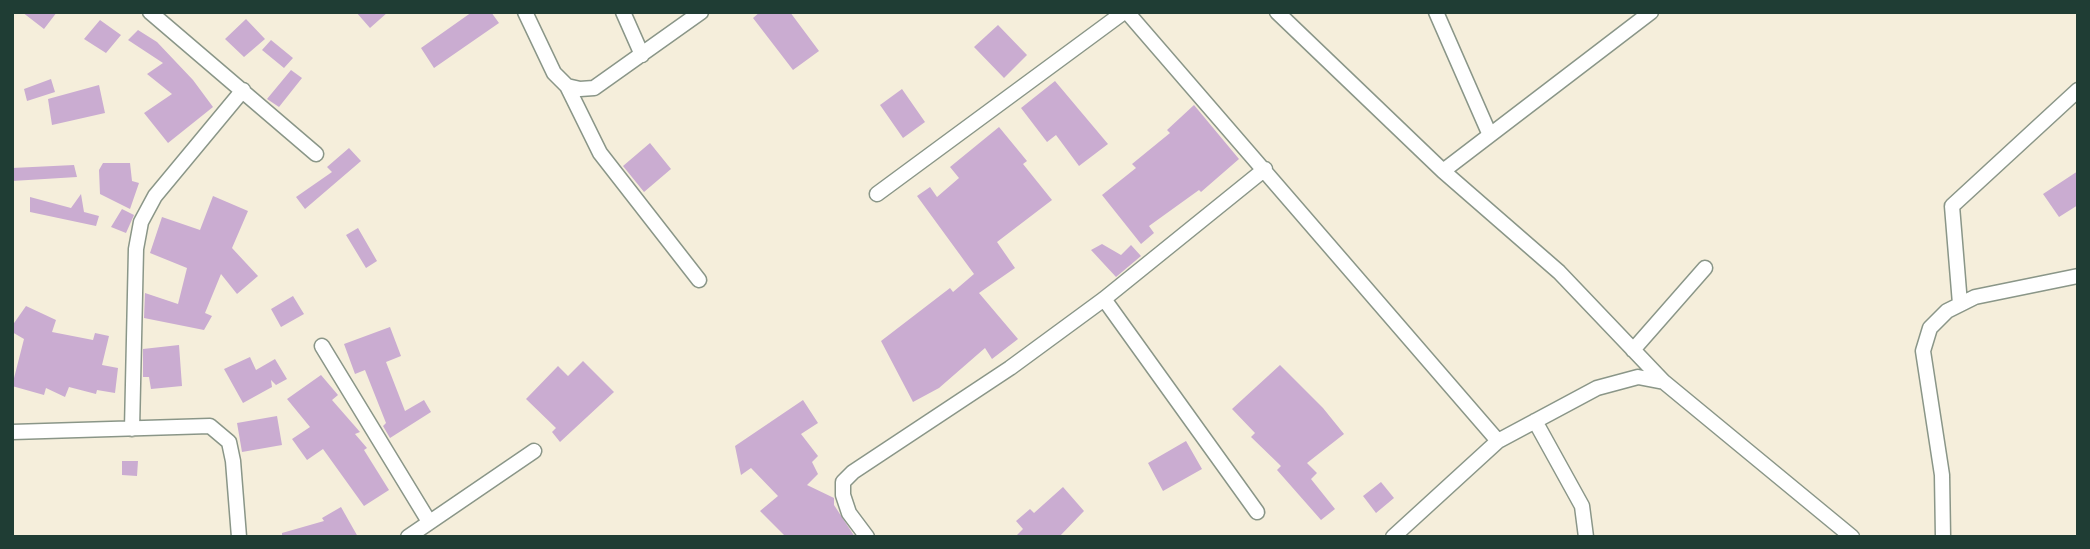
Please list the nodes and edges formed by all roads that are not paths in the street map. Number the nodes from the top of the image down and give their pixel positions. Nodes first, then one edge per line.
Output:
1 (150, 12) edge
2 (525, 12) edge
3 (623, 12) edge
4 (701, 12) edge
5 (1126, 12) edge
6 (1277, 12) edge
7 (1436, 12) edge
8 (1651, 12) edge
9 (642, 55) junction
10 (567, 86) junction
11 (243, 90) junction
12 (2078, 90) edge
13 (1489, 133) junction
14 (316, 154) dead end
15 (1265, 169) junction
16 (1443, 171) junction
17 (877, 194) dead end
18 (1705, 268) dead end
19 (2078, 276) edge
20 (699, 280) dead end
21 (1104, 299) junction
22 (1960, 304) junction
23 (322, 346) dead end
24 (1633, 350) junction
25 (1664, 382) junction
26 (1535, 421) junction
27 (132, 429) junction
28 (12, 432) edge
29 (1498, 441) junction
30 (534, 451) dead end
31 (1257, 512) dead end
32 (428, 520) junction
33 (239, 537) edge
34 (408, 537) edge
35 (867, 537) edge
36 (1393, 537) edge
37 (1586, 537) edge
38 (1852, 537) edge
39 (1943, 537) edge

1 - 11 street
2 - 10 street
3 - 9 street
4 - 9 street
5 - 15 street
5 - 17 street
6 - 16 street
7 - 13 street
8 - 13 street
9 - 10 street
10 - 20 street
11 - 14 street
11 - 27 street
12 - 22 street
13 - 16 street
15 - 21 street
15 - 29 street
16 - 24 street
18 - 24 street
19 - 22 street
21 - 31 street
21 - 35 street
22 - 39 street
23 - 32 street
24 - 25 street
25 - 26 street
25 - 38 street
26 - 29 street
26 - 37 street
27 - 28 street
27 - 33 street
29 - 36 street
30 - 32 street
32 - 34 street

